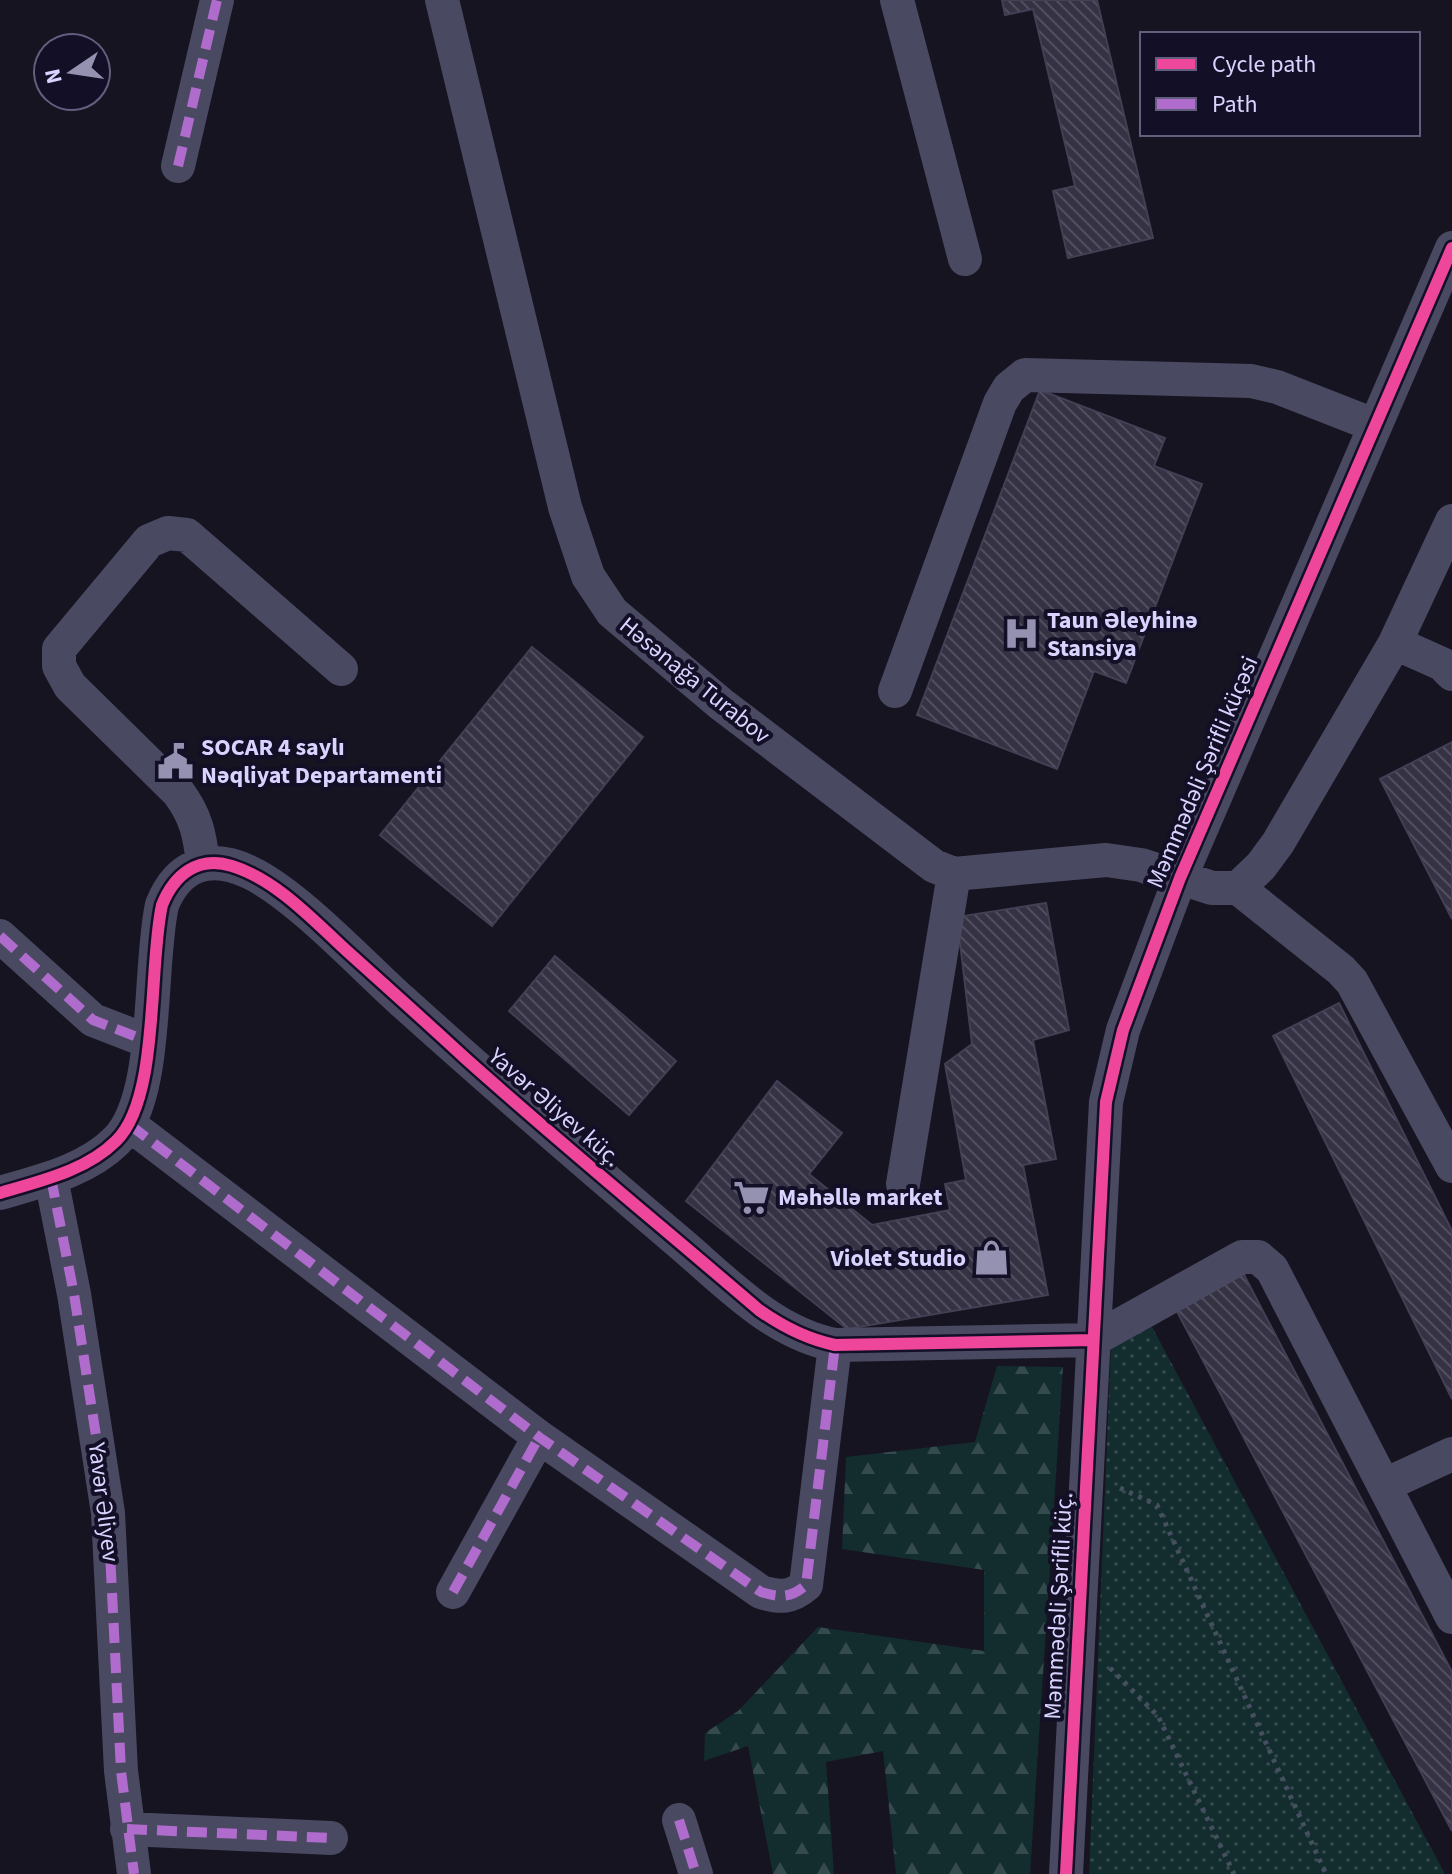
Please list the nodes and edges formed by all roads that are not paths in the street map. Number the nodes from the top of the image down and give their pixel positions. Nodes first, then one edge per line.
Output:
1 (217, 0) edge
2 (442, 0) edge
3 (897, 0) edge
4 (178, 166) dead end
5 (1452, 248) edge
6 (965, 259) dead end
7 (1374, 425) junction
8 (1452, 521) edge
9 (1395, 643) junction
10 (341, 669) dead end
11 (1452, 674) edge
12 (895, 691) dead end
13 (203, 864) junction
14 (954, 874) junction
15 (1180, 878) junction
16 (1238, 888) junction
17 (0, 936) edge
18 (147, 1041) junction
19 (130, 1125) junction
20 (1452, 1166) edge
21 (51, 1178) junction
22 (903, 1184) dead end
23 (0, 1193) edge
24 (1093, 1340) junction
25 (835, 1345) junction
26 (539, 1437) junction
27 (1452, 1454) edge
28 (1385, 1485) junction
29 (453, 1592) dead end
30 (1452, 1617) edge
31 (679, 1820) dead end
32 (127, 1829) junction
33 (331, 1838) dead end
34 (134, 1874) edge
35 (696, 1874) edge
36 (1066, 1874) edge

1 - 4 street
2 - 14 street, Həsənağa Turabov
3 - 6 street
5 - 7 street, Məmmədəli Şərifli küçəsi
7 - 12 street
7 - 15 street, Məmmədəli Şərifli küçəsi
8 - 9 street
9 - 11 street
9 - 16 street
10 - 13 street
13 - 18 street
13 - 25 street, Yavər Əliyev küç.
14 - 15 street
14 - 22 street
15 - 16 street
15 - 24 street, Məmmədəli Şərifli küçəsi
16 - 20 street
17 - 18 street
18 - 19 street
19 - 21 street
19 - 26 street
21 - 23 street
21 - 32 street, Yavər Əliyev
24 - 25 street, Yavər Əliyev küç.
24 - 28 street
24 - 36 street, Məmmədəli Şərifli küç.
25 - 26 street
26 - 29 street
27 - 28 street
28 - 30 street
31 - 35 street
32 - 33 street
32 - 34 street, Yavər Əliyev

